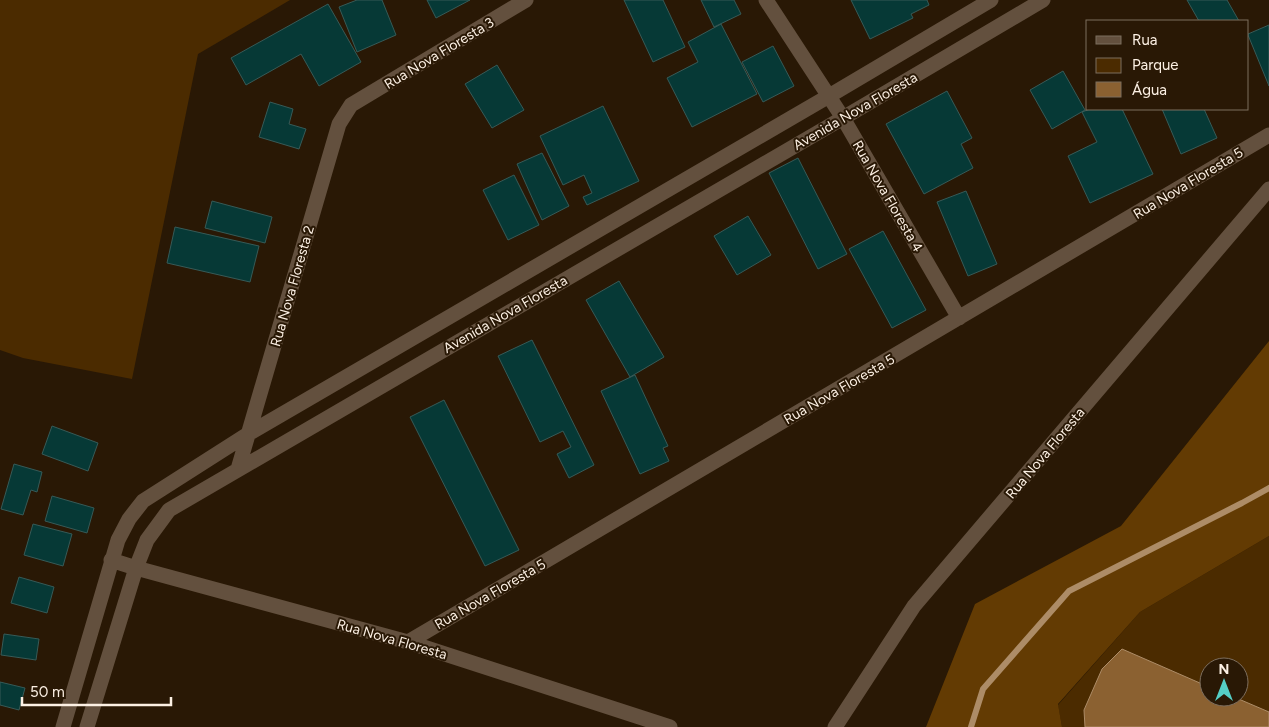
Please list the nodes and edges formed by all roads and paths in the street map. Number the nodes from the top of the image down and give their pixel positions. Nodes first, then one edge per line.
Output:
1 (526, 0) edge
2 (766, 0) edge
3 (991, 0) edge
4 (1043, 0) edge
5 (830, 96) junction
6 (351, 105) joint
7 (843, 118) junction
8 (1269, 135) edge
9 (1269, 189) edge
10 (959, 318) junction
11 (248, 434) junction
12 (238, 469) junction
13 (111, 560) junction
14 (136, 568) junction
15 (408, 642) junction
16 (63, 727) edge
17 (87, 727) edge
18 (670, 727) edge
19 (836, 727) edge

1 - 6 street, Rua Nova Floresta 3
2 - 5 street, Rua Nova Floresta 4
3 - 5 street, Avenida Nova Floresta
4 - 7 street, Avenida Nova Floresta
5 - 7 street, Rua Nova Floresta 4
5 - 11 street, Avenida Nova Floresta
6 - 11 street, Rua Nova Floresta 2
7 - 10 street, Rua Nova Floresta 4
7 - 12 street, Avenida Nova Floresta
8 - 10 street, Rua Nova Floresta 5
9 - 19 street, Rua Nova Floresta
10 - 15 street, Rua Nova Floresta 5
11 - 12 street, Rua Nova Floresta 2
11 - 13 street, Avenida Nova Floresta
12 - 14 street, Avenida Nova Floresta
13 - 14 street, Rua Nova Floresta
13 - 16 street, Avenida Nova Floresta
14 - 15 street, Rua Nova Floresta
14 - 17 street, Avenida Nova Floresta
15 - 18 street, Rua Nova Floresta

